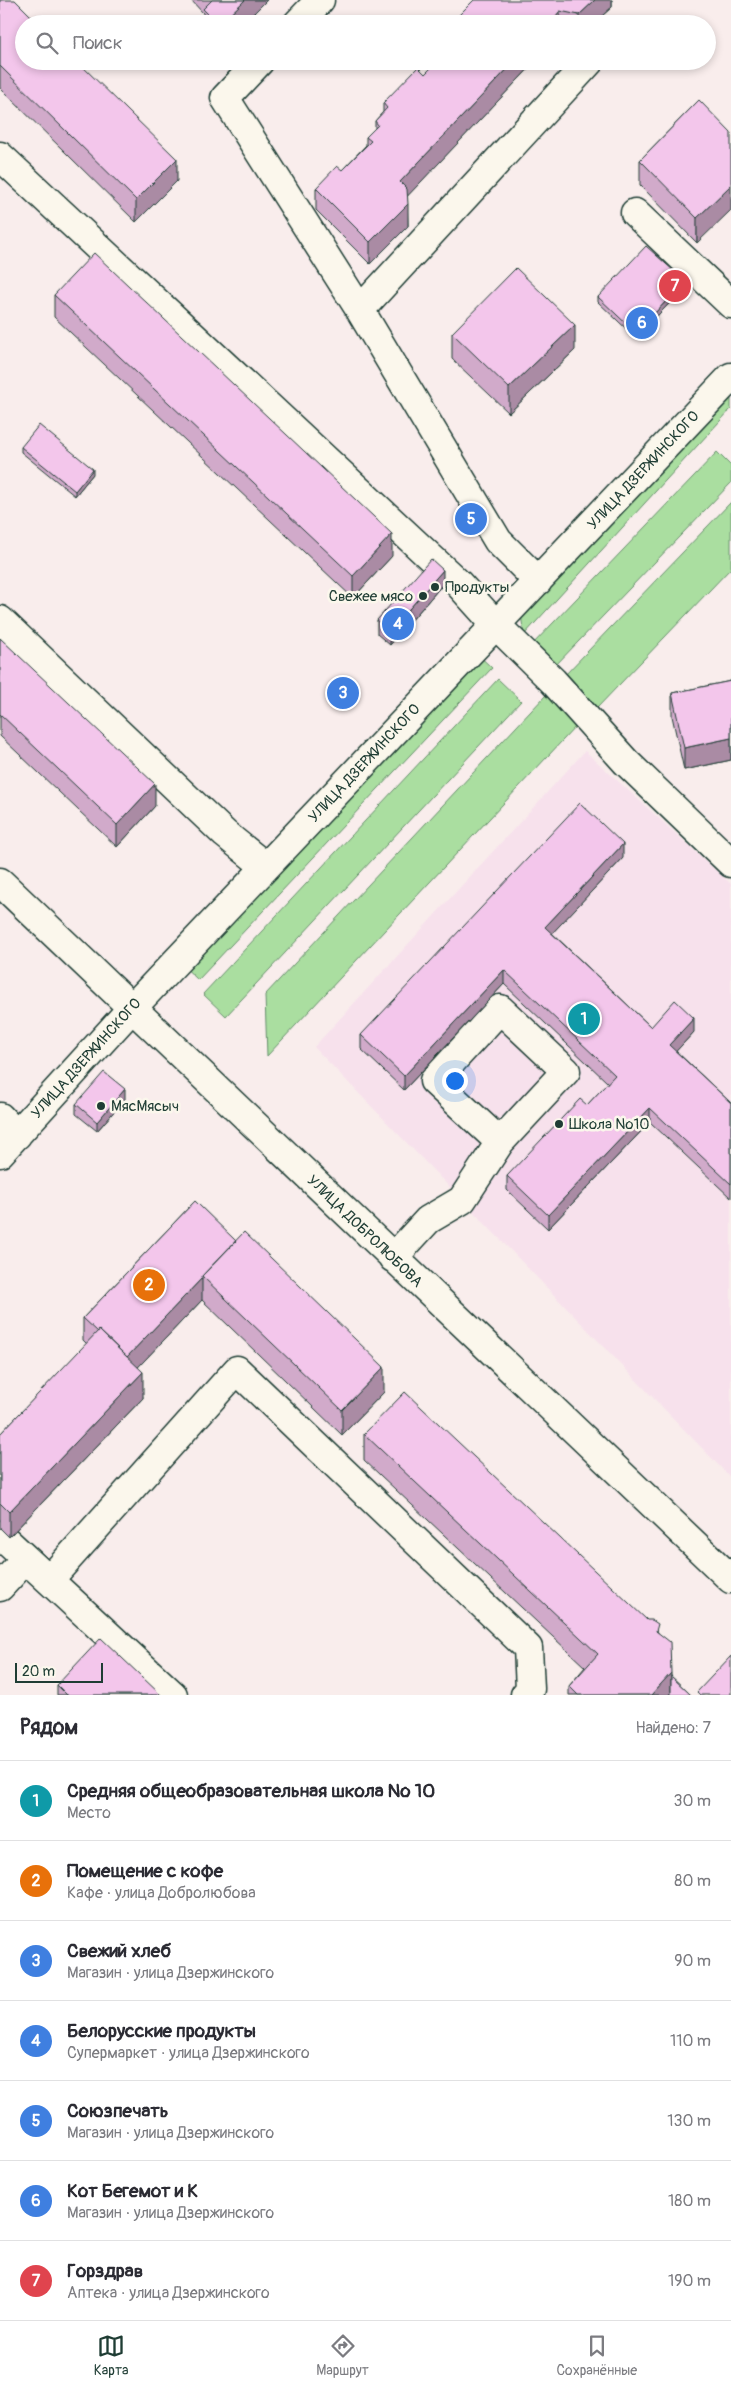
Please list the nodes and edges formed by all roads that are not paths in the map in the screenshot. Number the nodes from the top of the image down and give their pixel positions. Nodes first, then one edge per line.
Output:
1 (320, 0) edge
2 (306, 15) edge
3 (251, 70) edge
4 (582, 70) edge
5 (0, 156) edge
6 (636, 213) dead end
7 (731, 304) edge
8 (360, 310) junction
9 (731, 377) edge
10 (538, 581) junction
11 (0, 620) edge
12 (495, 624) junction
13 (731, 863) edge
14 (266, 867) junction
15 (3, 890) edge
16 (132, 1008) junction
17 (6, 1135) edge
18 (500, 1142) junction
19 (393, 1258) junction
20 (0, 1535) edge
21 (26, 1559) junction
22 (731, 1579) edge
23 (49, 1580) junction
24 (0, 1587) edge
25 (174, 1695) edge
26 (525, 1695) edge

1 - 2 street
3 - 8 street
4 - 8 street
5 - 12 street
6 - 7 street
8 - 10 street
9 - 10 street, УЛИЦА ДЗЕРЖИНСКОГО
10 - 12 street, УЛИЦА ДЗЕРЖИНСКОГО
11 - 14 street
12 - 13 street
12 - 14 street, УЛИЦА ДЗЕРЖИНСКОГО
14 - 16 street, УЛИЦА ДЗЕРЖИНСКОГО
15 - 16 street, УЛИЦА ДОБРОЛЮБОВА
16 - 17 street, УЛИЦА ДЗЕРЖИНСКОГО
16 - 19 street, УЛИЦА ДОБРОЛЮБОВА
18 - 18 street
18 - 19 street
19 - 22 street, УЛИЦА ДОБРОЛЮБОВА
20 - 21 street
21 - 23 street
21 - 24 street
23 - 25 street
23 - 26 street

